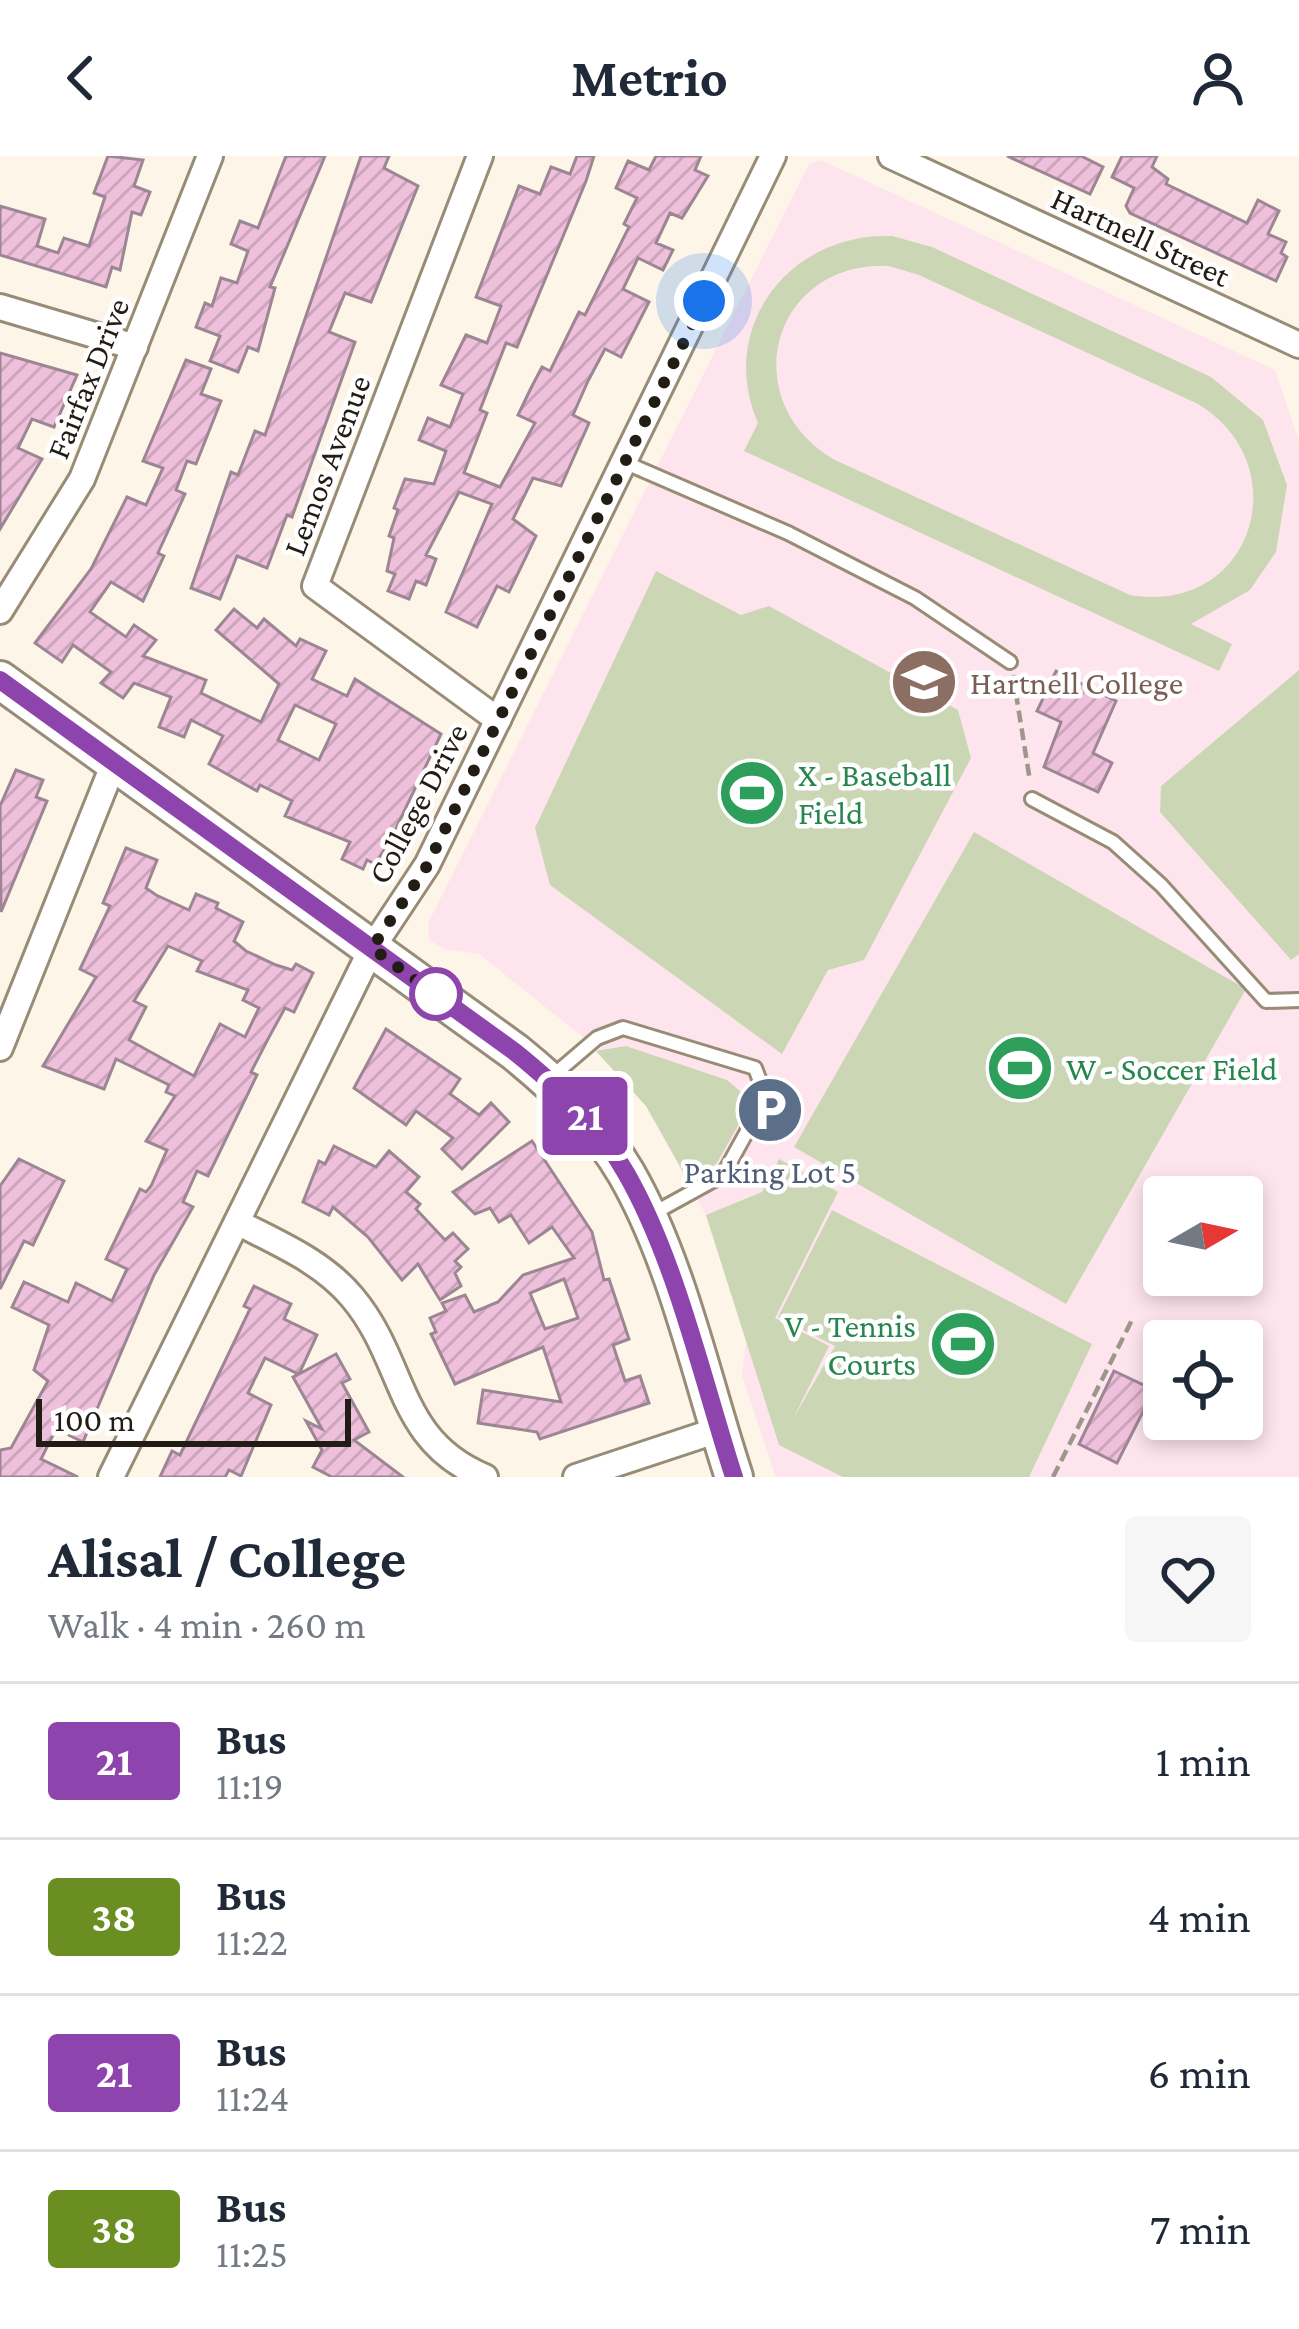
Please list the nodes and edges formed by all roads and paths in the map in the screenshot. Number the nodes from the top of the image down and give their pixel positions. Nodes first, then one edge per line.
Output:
1 (210, 156) edge
2 (480, 156) edge
3 (773, 156) edge
4 (891, 156) edge
5 (0, 307) edge
6 (1299, 345) edge
7 (135, 347) junction
8 (626, 463) junction
9 (0, 611) edge
10 (1010, 662) joint
11 (0, 680) edge
12 (498, 720) junction
13 (114, 763) junction
14 (1032, 799) joint
15 (372, 948) junction
16 (1299, 1000) edge
17 (0, 1048) edge
18 (549, 1079) junction
19 (647, 1216) junction
20 (237, 1222) junction
21 (1133, 1318) dead end
22 (718, 1430) junction
23 (111, 1477) edge
24 (485, 1477) edge
25 (576, 1477) edge
26 (734, 1477) edge
27 (1053, 1477) edge

1 - 7 street, Fairfax Drive
2 - 12 street, Lemos Avenue
3 - 8 street, College Drive
4 - 6 street, Hartnell Street
5 - 7 street
7 - 9 street, Fairfax Drive
8 - 10 lane
8 - 12 street, College Drive
10 - 14 path
11 - 13 main road
12 - 15 street, College Drive
13 - 15 main road
13 - 17 street
14 - 16 lane
15 - 18 main road
15 - 20 street, College Drive
18 - 19 main road
18 - 19 lane
19 - 22 main road
20 - 23 street, College Drive
20 - 24 street
21 - 27 path
22 - 25 street
22 - 26 main road

